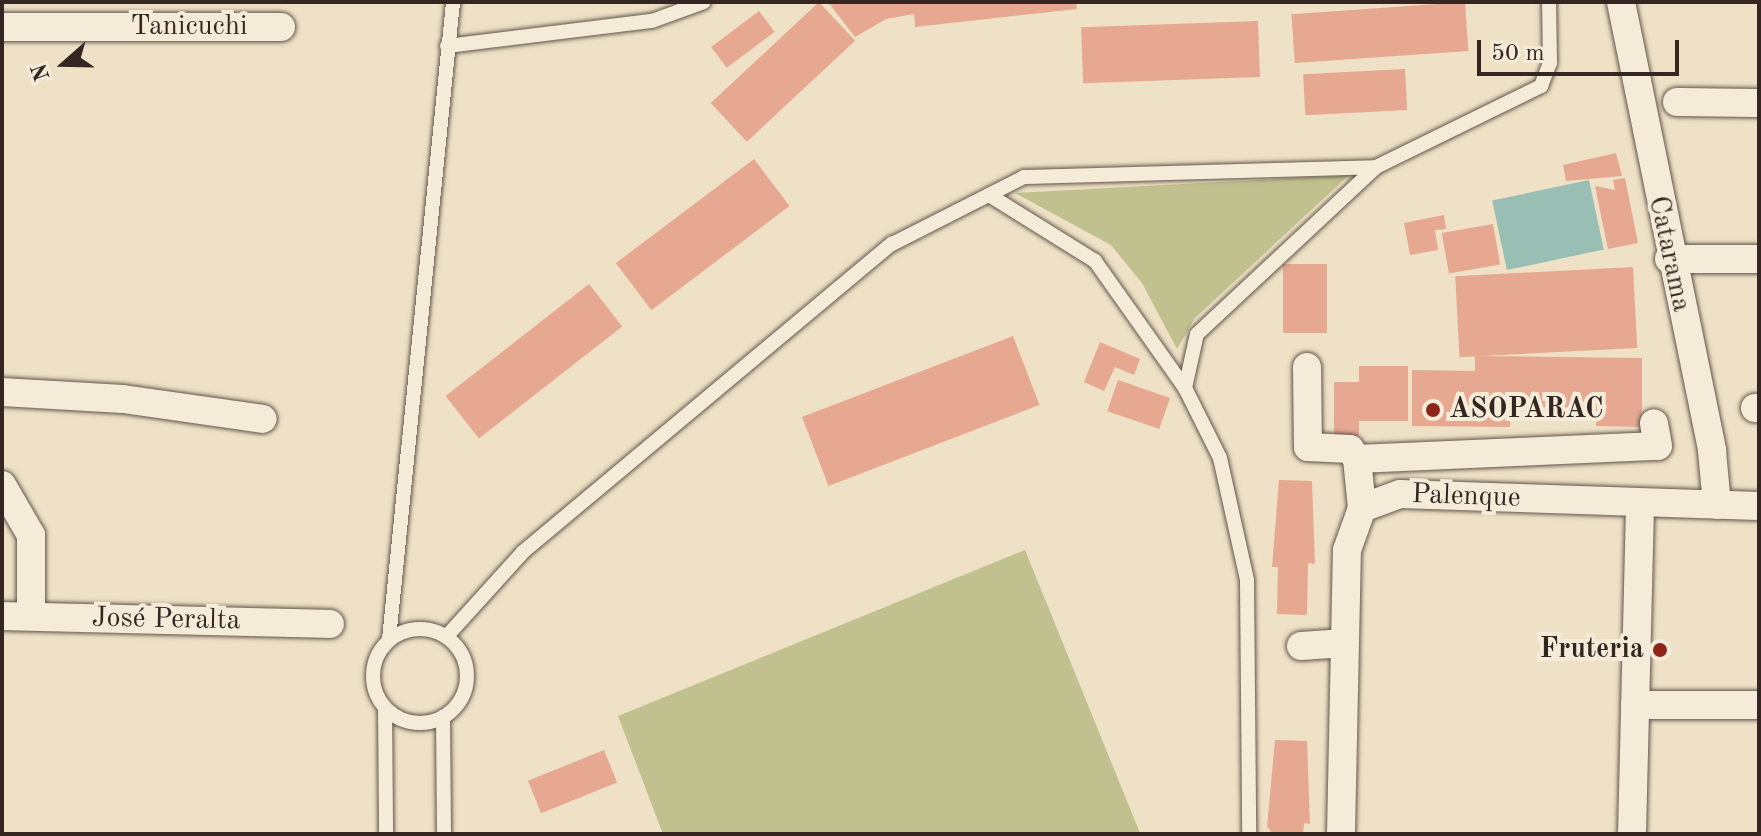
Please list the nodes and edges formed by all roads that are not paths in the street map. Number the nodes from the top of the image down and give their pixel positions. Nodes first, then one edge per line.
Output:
1 (453, 2) edge
2 (704, 2) edge
3 (1549, 2) edge
4 (1621, 2) edge
5 (2, 27) edge
6 (281, 27) dead end
7 (447, 46) junction
8 (1677, 102) dead end
9 (1759, 103) edge
10 (1376, 167) junction
11 (989, 195) junction
12 (1669, 259) junction
13 (1759, 259) edge
14 (1307, 367) dead end
15 (1185, 388) junction
16 (2, 392) edge
17 (263, 419) dead end
18 (1654, 423) dead end
19 (1357, 459) junction
20 (2, 485) edge
21 (1640, 505) junction
22 (1717, 505) junction
23 (1759, 506) edge
24 (1362, 508) junction
25 (2, 616) edge
26 (31, 616) junction
27 (330, 624) dead end
28 (446, 637) junction
29 (389, 639) junction
30 (1345, 643) junction
31 (1301, 646) dead end
32 (1635, 705) junction
33 (1759, 705) edge
34 (385, 708) junction
35 (443, 717) junction
36 (386, 834) edge
37 (444, 834) edge
38 (1249, 834) edge
39 (1341, 834) edge
40 (1632, 834) edge

1 - 7 lane
2 - 7 lane
3 - 10 lane
4 - 12 street, Catarama
5 - 6 street, Tanicuchi
7 - 29 lane
8 - 9 street
10 - 11 lane
10 - 15 lane
11 - 15 lane
11 - 28 lane
12 - 13 street
12 - 22 street, Catarama
14 - 19 street
15 - 38 lane
16 - 17 street
18 - 19 street
19 - 24 street
20 - 26 street
21 - 22 street, Palenque
21 - 24 street, Palenque
21 - 32 street
22 - 23 street, Palenque
24 - 30 street
25 - 26 street, José Peralta
26 - 27 street, José Peralta
28 - 29 lane
28 - 35 lane
29 - 34 lane
30 - 31 street
30 - 39 street
32 - 33 street
32 - 40 street
34 - 35 lane
34 - 36 lane
35 - 37 lane

